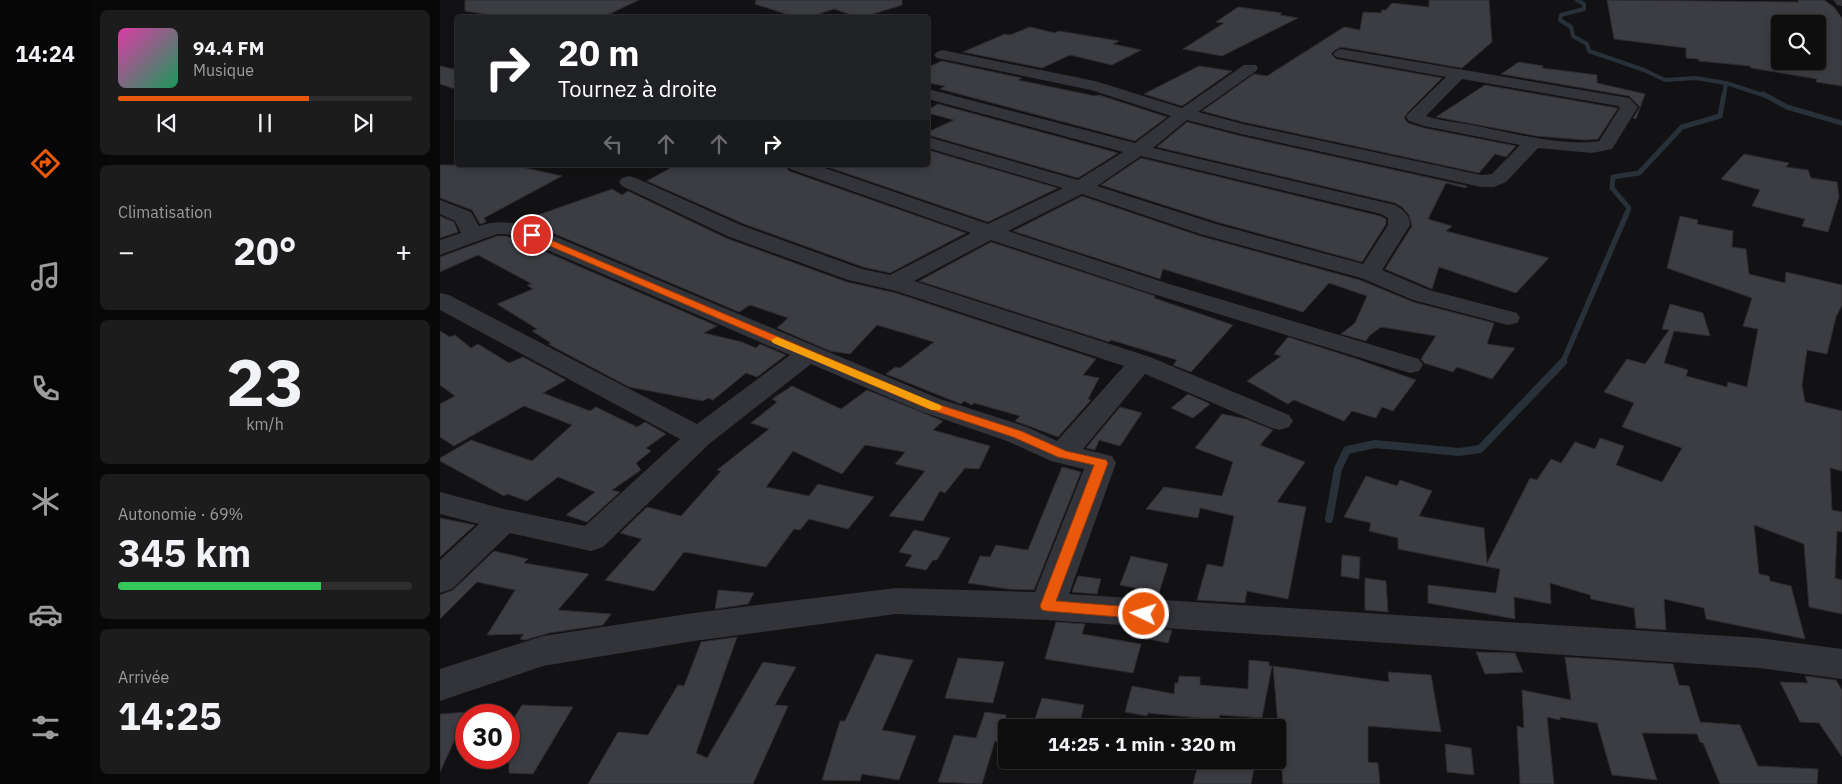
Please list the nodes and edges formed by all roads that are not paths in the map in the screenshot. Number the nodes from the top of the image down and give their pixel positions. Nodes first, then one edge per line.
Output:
1 (1341, 54) dead end
2 (942, 55) dead end
3 (1250, 68) dead end
4 (1458, 74) junction
5 (930, 95) edge
6 (1184, 114) junction
7 (1534, 142) junction
8 (930, 143) edge
9 (1138, 150) junction
10 (803, 167) edge
11 (630, 182) dead end
12 (1081, 187) junction
13 (440, 206) edge
14 (988, 232) junction
15 (472, 235) junction
16 (440, 248) edge
17 (1369, 273) junction
18 (893, 283) junction
19 (440, 300) edge
20 (1508, 318) dead end
21 (808, 354) junction
22 (1141, 364) junction
23 (1410, 365) dead end
24 (1279, 421) dead end
25 (699, 437) junction
26 (1062, 454) junction
27 (440, 503) edge
28 (504, 520) junction
29 (440, 580) edge
30 (1047, 606) junction
31 (1842, 664) edge
32 (440, 685) edge

1 - 4 street
2 - 6 street
3 - 6 street
4 - 7 street
4 - 7 street
5 - 9 street
6 - 7 street
6 - 9 street
8 - 12 street
9 - 12 street
9 - 17 street
10 - 14 street
11 - 18 street
12 - 14 street
12 - 17 street
13 - 15 street
14 - 18 street
14 - 23 street
15 - 16 street
15 - 21 street
17 - 20 street
18 - 22 street
19 - 25 street
21 - 25 street
21 - 26 street
22 - 24 street
22 - 26 street
25 - 28 street
26 - 30 street
27 - 28 street
28 - 29 street
30 - 31 street
30 - 32 street

